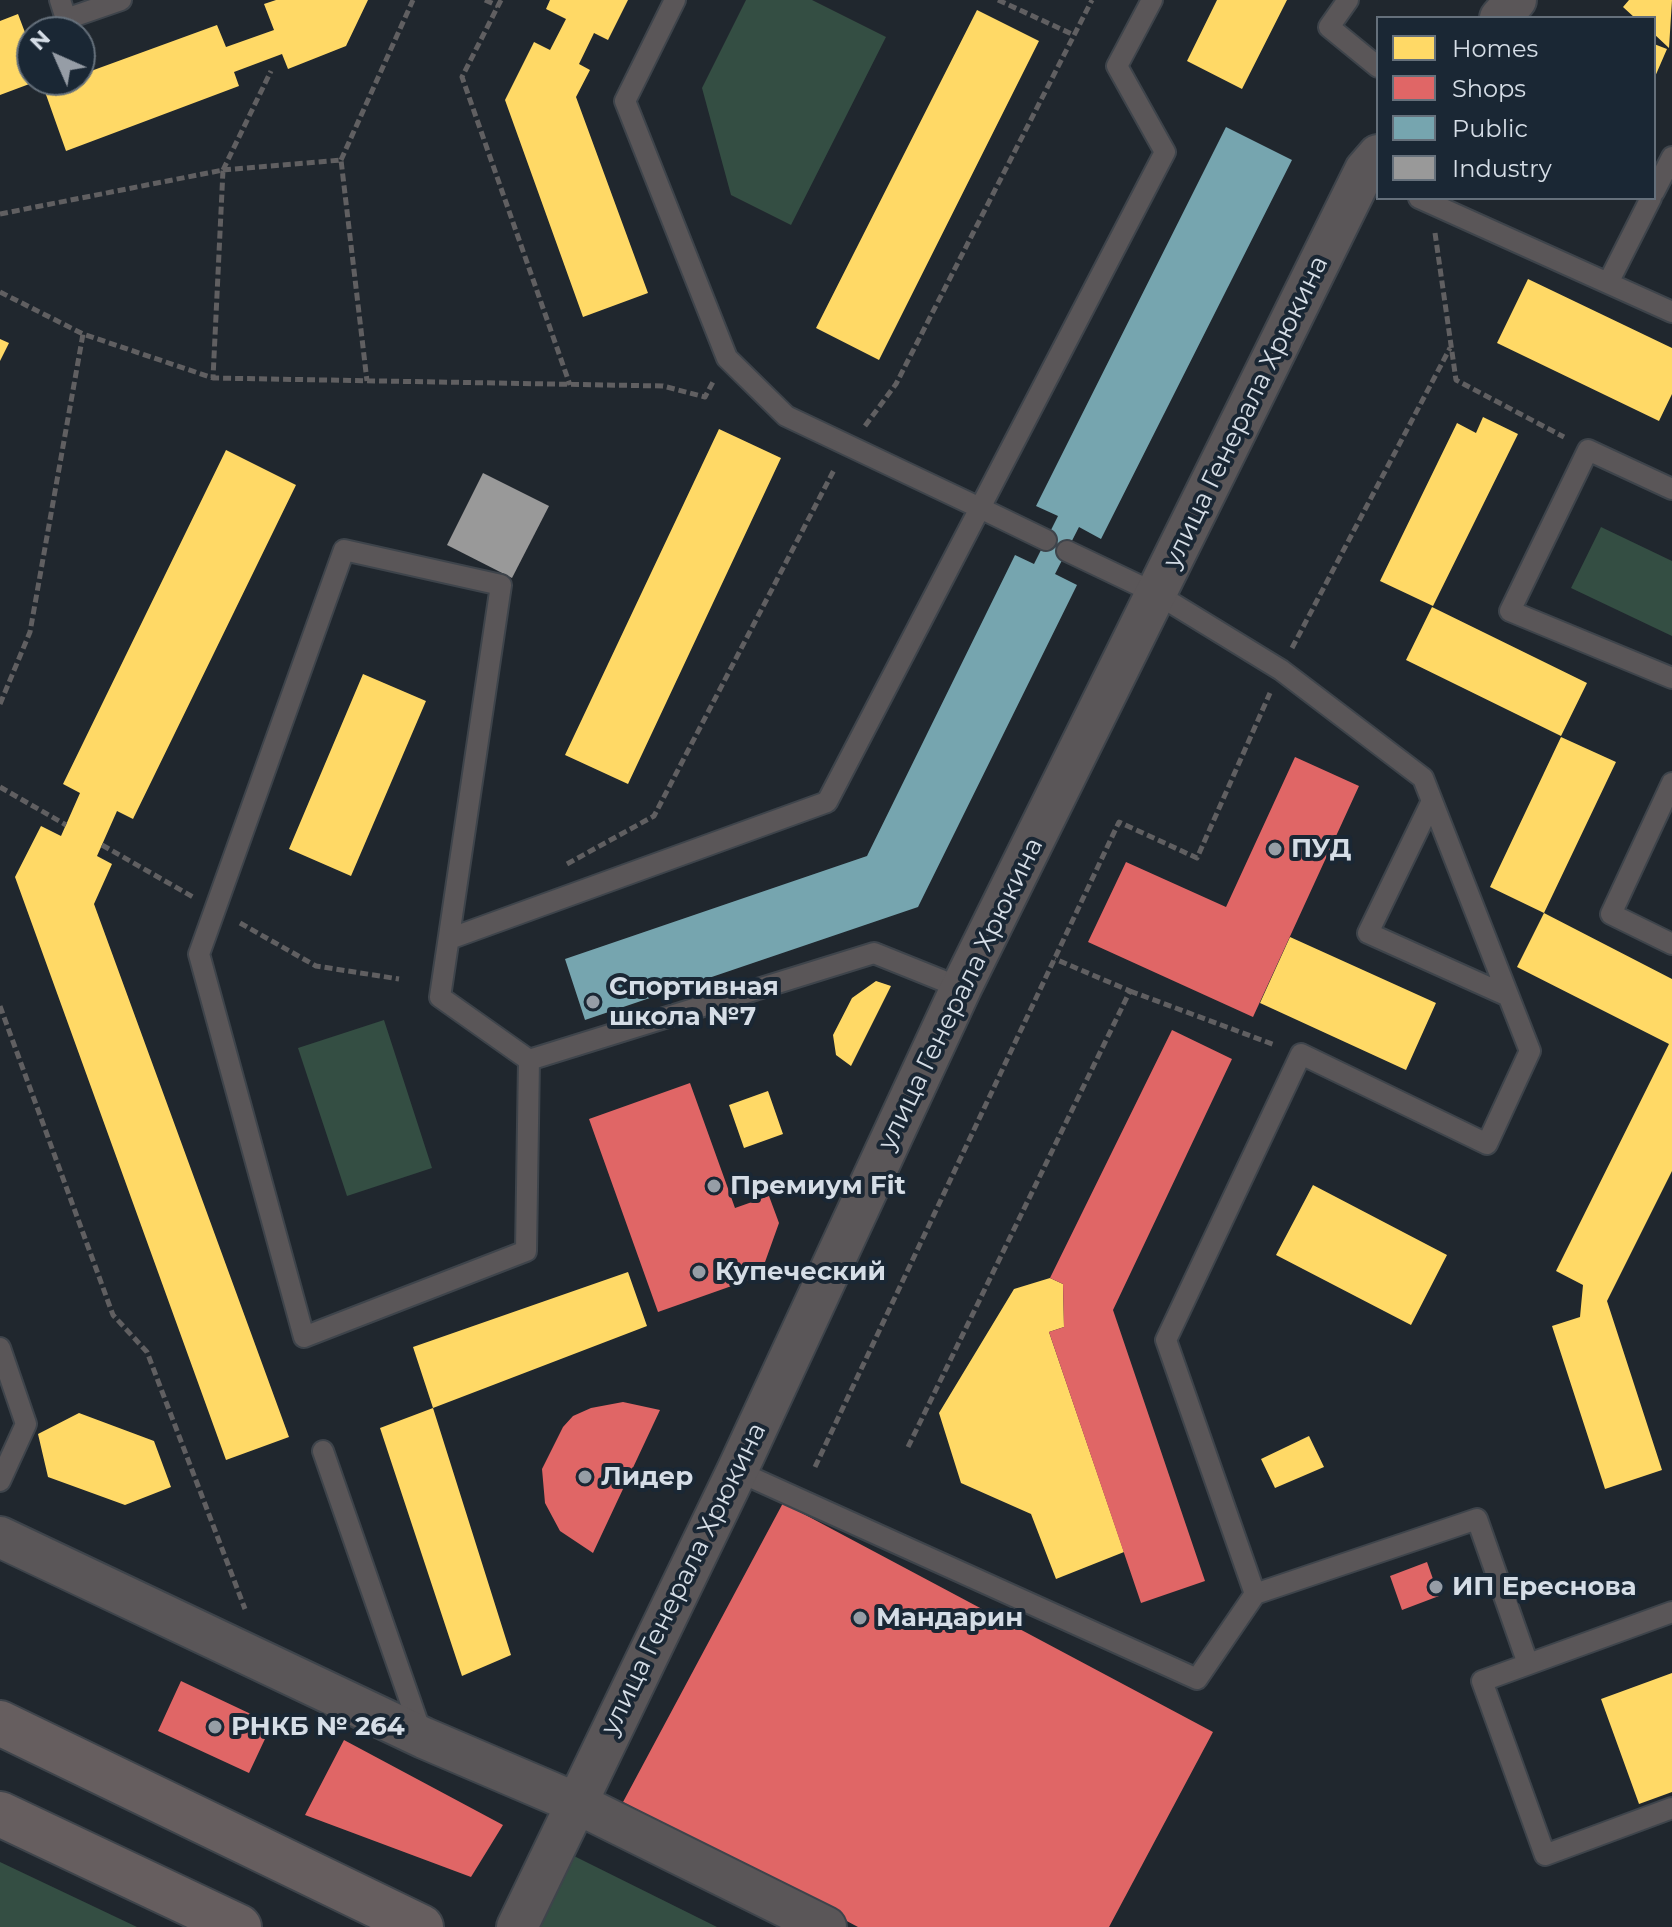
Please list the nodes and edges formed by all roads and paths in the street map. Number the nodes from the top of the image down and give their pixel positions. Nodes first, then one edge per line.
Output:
1 (60, 0) edge
2 (121, 0) edge
3 (413, 0) edge
4 (485, 0) edge
5 (675, 0) edge
6 (998, 0) edge
7 (1092, 0) edge
8 (1152, 0) edge
9 (1348, 0) edge
10 (1516, 0) edge
11 (500, 3) edge
12 (1502, 16) edge
13 (1074, 35) junction
14 (1376, 65) edge
15 (271, 71) dead end
16 (1672, 157) edge
17 (341, 160) junction
18 (1374, 167) edge
19 (223, 170) junction
20 (1656, 188) edge
21 (1650, 200) edge
22 (1425, 201) edge
23 (0, 214) edge
24 (1608, 283) junction
25 (0, 292) edge
26 (1672, 312) edge
27 (83, 334) junction
28 (1450, 348) junction
29 (727, 358) junction
30 (213, 378) junction
31 (367, 381) junction
32 (570, 385) junction
33 (849, 449) junction
34 (1588, 450) junction
35 (1672, 489) edge
36 (980, 508) junction
37 (1046, 540) dead end
38 (1067, 551) dead end
39 (1157, 594) junction
40 (1281, 670) junction
41 (1672, 678) edge
42 (0, 704) edge
43 (1672, 783) edge
44 (0, 787) edge
45 (1432, 801) junction
46 (66, 825) dead end
47 (102, 845) dead end
48 (565, 865) dead end
49 (215, 909) junction
50 (449, 939) junction
51 (1672, 944) edge
52 (1055, 959) junction
53 (399, 979) dead end
54 (961, 988) junction
55 (1130, 991) junction
56 (1508, 996) junction
57 (0, 1006) edge
58 (1301, 1054) junction
59 (529, 1060) junction
60 (0, 1348) edge
61 (908, 1447) dead end
62 (323, 1451) dead end
63 (815, 1467) dead end
64 (737, 1471) junction
65 (0, 1481) edge
66 (0, 1537) edge
67 (1255, 1594) junction
68 (245, 1609) dead end
69 (1672, 1612) edge
70 (1528, 1664) junction
71 (0, 1723) edge
72 (424, 1738) junction
73 (576, 1803) junction
74 (1672, 1808) edge
75 (0, 1814) edge
76 (239, 1927) edge
77 (421, 1927) edge
78 (517, 1927) edge
79 (826, 1927) edge

1 - 2 lane
3 - 17 path
4 - 11 path
5 - 29 lane
6 - 13 path
7 - 13 path
8 - 36 lane
9 - 14 lane
10 - 12 street
11 - 32 path
13 - 33 path
15 - 19 path
16 - 20 lane
17 - 19 path
17 - 31 path
18 - 39 street, улица Генерала Хрюкина
19 - 23 path
19 - 30 path
21 - 24 lane
22 - 24 lane
22 - 28 path
24 - 26 lane
25 - 27 path
27 - 30 path
27 - 42 path
28 - 34 path
28 - 40 path
29 - 32 path
29 - 33 lane
30 - 31 path
31 - 32 path
33 - 36 lane
33 - 48 path
34 - 35 lane
34 - 41 lane
36 - 37 lane
36 - 50 lane
38 - 39 lane
39 - 40 lane
39 - 54 street, улица Генерала Хрюкина
40 - 45 lane
40 - 52 path
43 - 51 lane
44 - 46 path
45 - 56 lane
45 - 56 lane
47 - 49 path
49 - 50 lane
49 - 53 path
49 - 59 lane
50 - 59 lane
52 - 55 path
52 - 63 path
54 - 59 lane
54 - 64 street, улица Генерала Хрюкина
55 - 58 path
55 - 61 path
56 - 58 lane
57 - 68 path
58 - 67 lane
60 - 65 lane
62 - 72 lane
64 - 67 lane
64 - 73 street, улица Генерала Хрюкина
66 - 72 street
67 - 70 lane
69 - 70 lane
70 - 74 lane
71 - 77 main road
72 - 73 street
73 - 78 street, улица Генерала Хрюкина
73 - 79 street
75 - 76 main road

